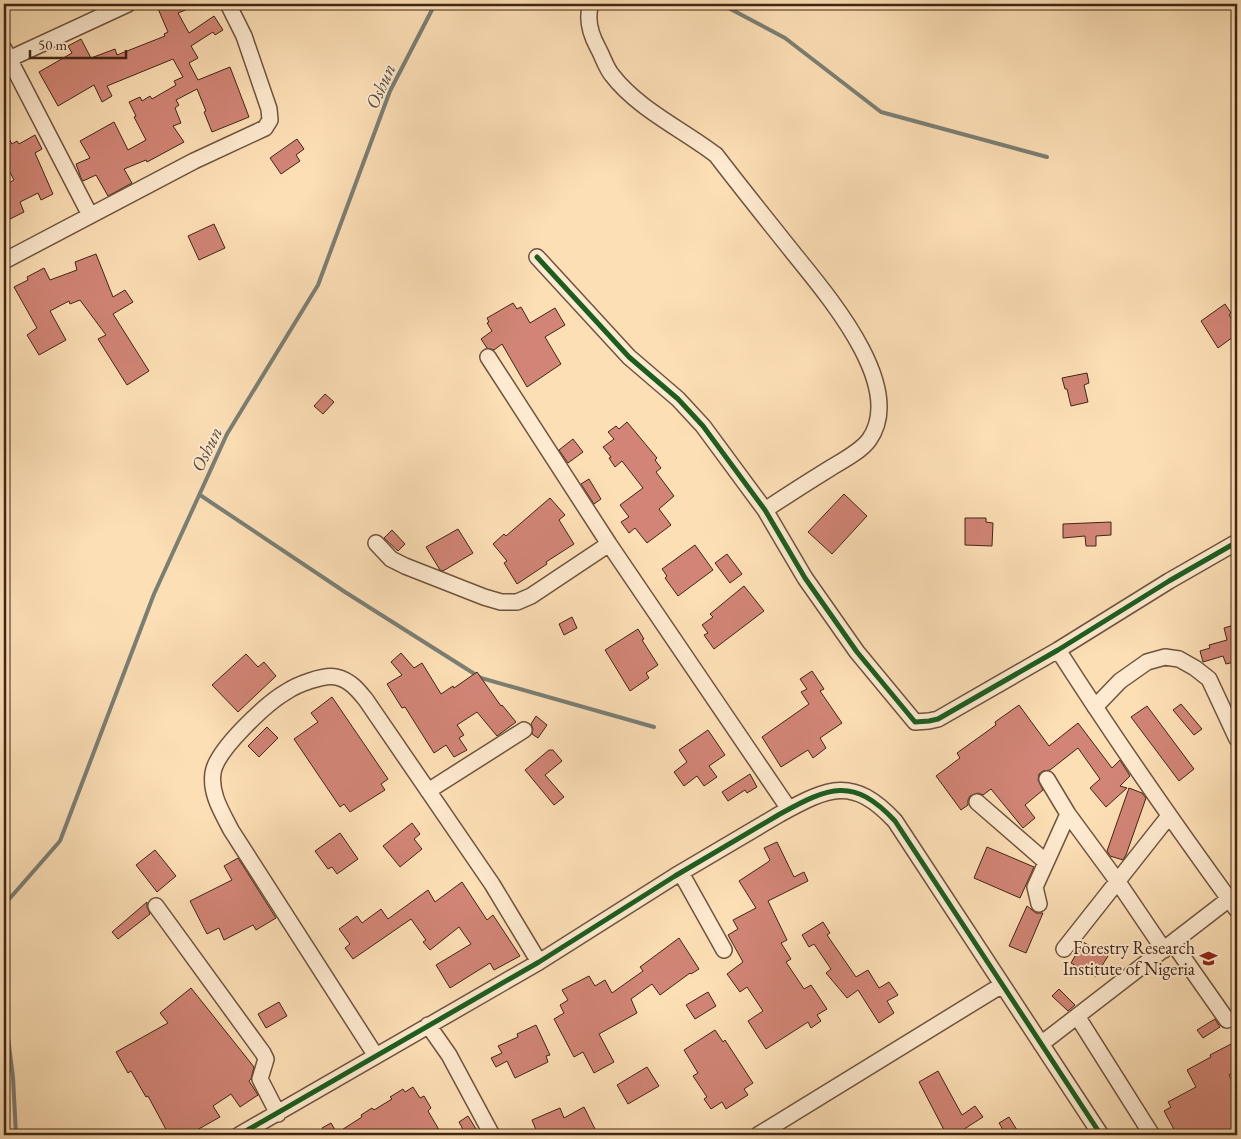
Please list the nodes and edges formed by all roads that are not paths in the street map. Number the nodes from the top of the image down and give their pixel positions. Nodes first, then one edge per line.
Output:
1 (128, 4) edge
2 (228, 4) edge
3 (591, 4) edge
4 (6, 54) edge
5 (90, 215) junction
6 (537, 257) dead end
7 (4, 261) edge
8 (488, 357) dead end
9 (765, 510) junction
10 (1237, 542) edge
11 (376, 543) dead end
12 (609, 544) junction
13 (1058, 650) junction
14 (1095, 707) junction
15 (524, 730) dead end
16 (1237, 739) edge
17 (1047, 779) dead end
18 (428, 791) junction
19 (977, 802) dead end
20 (789, 810) junction
21 (1068, 814) junction
22 (1170, 816) junction
23 (1046, 862) junction
24 (681, 873) junction
25 (1118, 882) junction
26 (1039, 904) dead end
27 (1233, 905) edge
28 (156, 906) dead end
29 (1168, 946) junction
30 (1064, 949) dead end
31 (724, 950) dead end
32 (539, 962) junction
33 (1002, 985) junction
34 (1077, 1016) junction
35 (1228, 1020) dead end
36 (428, 1025) junction
37 (1041, 1044) junction
38 (376, 1056) junction
39 (278, 1114) junction
40 (781, 1129) edge
41 (239, 1135) edge
42 (492, 1135) edge
43 (758, 1135) edge
44 (1101, 1135) edge
45 (1152, 1135) edge

1 - 4 street
2 - 5 street
3 - 9 street
4 - 5 street
5 - 7 street
6 - 9 street
8 - 12 street
9 - 13 street
10 - 13 street
11 - 12 street
12 - 20 street
13 - 14 street
14 - 16 street
14 - 22 street
15 - 18 street
17 - 21 street
18 - 32 street
18 - 38 street
19 - 23 street
20 - 24 street
20 - 33 street
21 - 23 street
21 - 25 street
22 - 25 street
22 - 27 street
23 - 26 street
24 - 31 street
24 - 32 street
25 - 29 street
25 - 30 street
27 - 29 street
28 - 39 street
29 - 34 street
29 - 35 street
32 - 36 street
33 - 37 street
33 - 40 street
34 - 37 street
34 - 45 street
36 - 38 street
36 - 42 street
37 - 44 street
38 - 39 street
39 - 41 street
40 - 43 street

